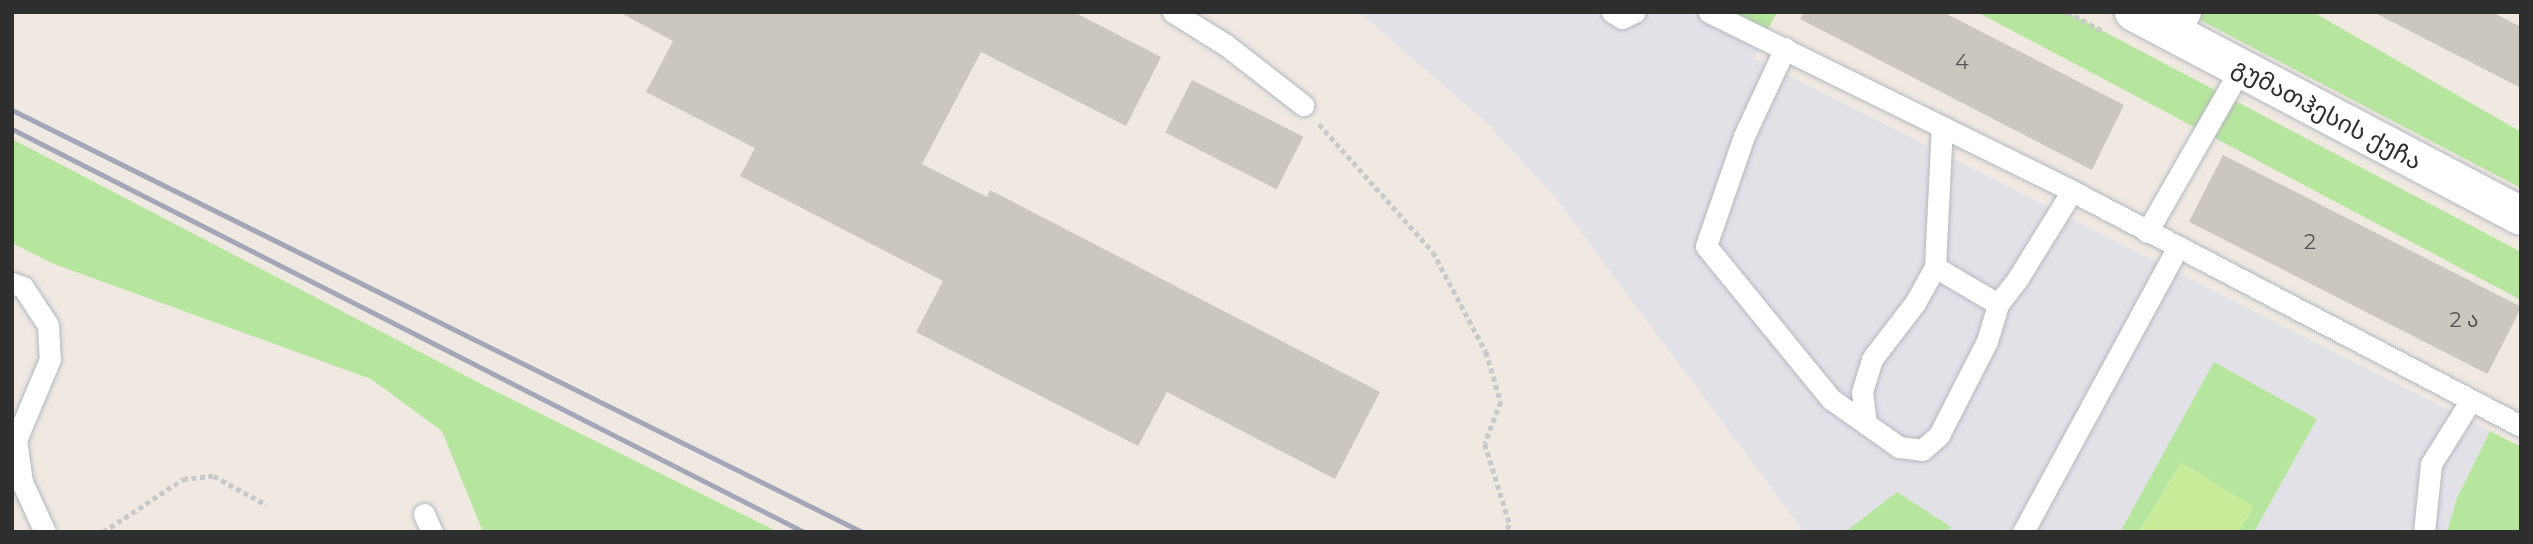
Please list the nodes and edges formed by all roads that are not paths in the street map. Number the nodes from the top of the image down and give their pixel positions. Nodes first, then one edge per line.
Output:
1 (1173, 12) edge
2 (1612, 12) edge
3 (1635, 12) edge
4 (1709, 12) edge
5 (2134, 12) edge
6 (2184, 24) edge
7 (1785, 48) junction
8 (2241, 68) junction
9 (1303, 106) road end
10 (1942, 126) junction
11 (2071, 191) junction
12 (2521, 216) edge
13 (2147, 232) junction
14 (2177, 248) junction
15 (1935, 267) junction
16 (12, 283) edge
17 (1998, 304) junction
18 (2471, 400) junction
19 (1866, 424) junction
20 (2521, 426) edge
21 (45, 532) edge
22 (2023, 532) edge
23 (2424, 532) edge

1 - 9 lane
2 - 3 lane
4 - 7 lane
5 - 6 street, გუმათჰესის ქუჩა
6 - 8 street, გუმათჰესის ქუჩა
7 - 10 lane
7 - 19 lane
8 - 12 street, გუმათჰესის ქუჩა
8 - 13 lane
10 - 11 lane
10 - 15 lane
11 - 13 lane
11 - 17 lane
13 - 14 lane
14 - 18 lane
14 - 22 lane
15 - 17 lane
15 - 19 lane
16 - 21 lane
17 - 19 lane
18 - 20 lane
18 - 23 lane

